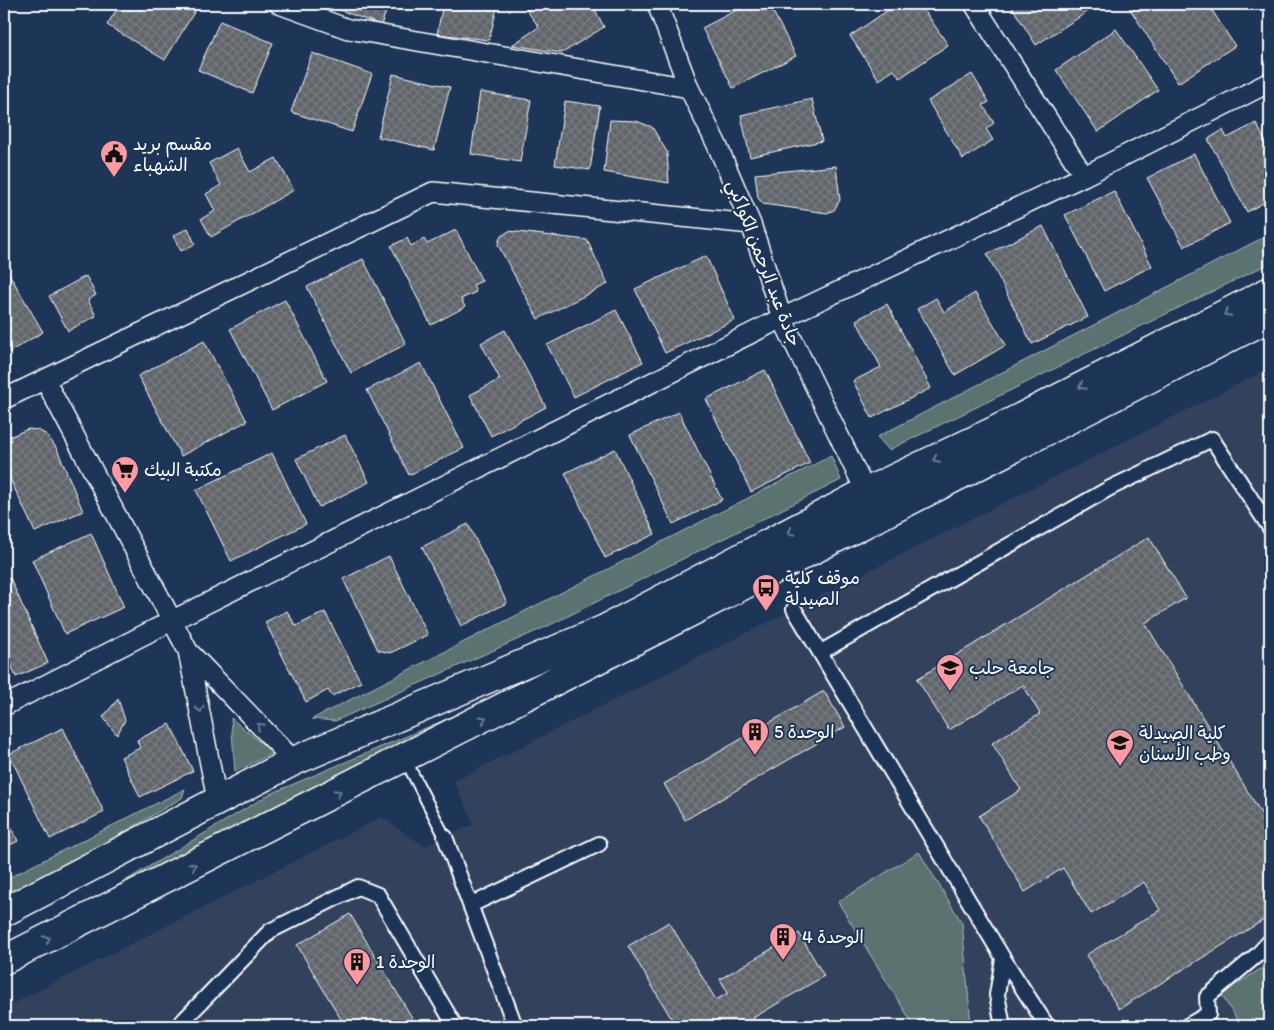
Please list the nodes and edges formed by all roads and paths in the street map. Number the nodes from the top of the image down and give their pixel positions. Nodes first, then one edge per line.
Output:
1 (279, 4) edge
2 (657, 4) edge
3 (974, 4) edge
4 (1270, 82) edge
5 (689, 88) junction
6 (1084, 176) junction
7 (751, 224) junction
8 (1270, 291) edge
9 (1270, 317) edge
10 (782, 318) junction
11 (45, 380) junction
12 (4, 399) edge
13 (866, 492) junction
14 (1270, 528) edge
15 (794, 609) dead end
16 (172, 620) junction
17 (188, 651) junction
18 (821, 652) junction
19 (4, 706) edge
20 (406, 759) junction
21 (294, 761) junction
22 (218, 800) junction
23 (445, 837) joint
24 (599, 844) dead end
25 (471, 905) junction
26 (4, 912) edge
27 (1270, 941) edge
28 (1003, 958) junction
29 (4, 960) edge
30 (178, 1026) edge
31 (455, 1026) edge
32 (515, 1026) edge
33 (1003, 1026) edge
34 (1047, 1026) edge
35 (1187, 1026) edge

1 - 5 street
2 - 5 street, جادة عبد الرحمن الكواكبي
3 - 6 street
4 - 6 street
5 - 7 street, جادة عبد الرحمن الكواكبي
6 - 10 street
7 - 10 street, جادة عبد الرحمن الكواكبي
7 - 11 street
8 -> 13 main road
20 -> 9 main road
10 - 13 street, جادة عبد الرحمن الكواكبي
10 - 16 street
11 - 12 street
11 - 16 street
13 -> 21 main road
14 - 18 street
15 - 18 street
16 - 17 street
16 - 19 street
21 -> 17 street
17 -> 22 street
18 - 28 street
20 - 23 lane
29 -> 20 main road
21 - 22 main road
22 - 26 main road
23 - 25 street
24 - 25 street
25 - 32 street
27 - 35 street
28 - 33 street
28 - 34 street
30 - 31 street

